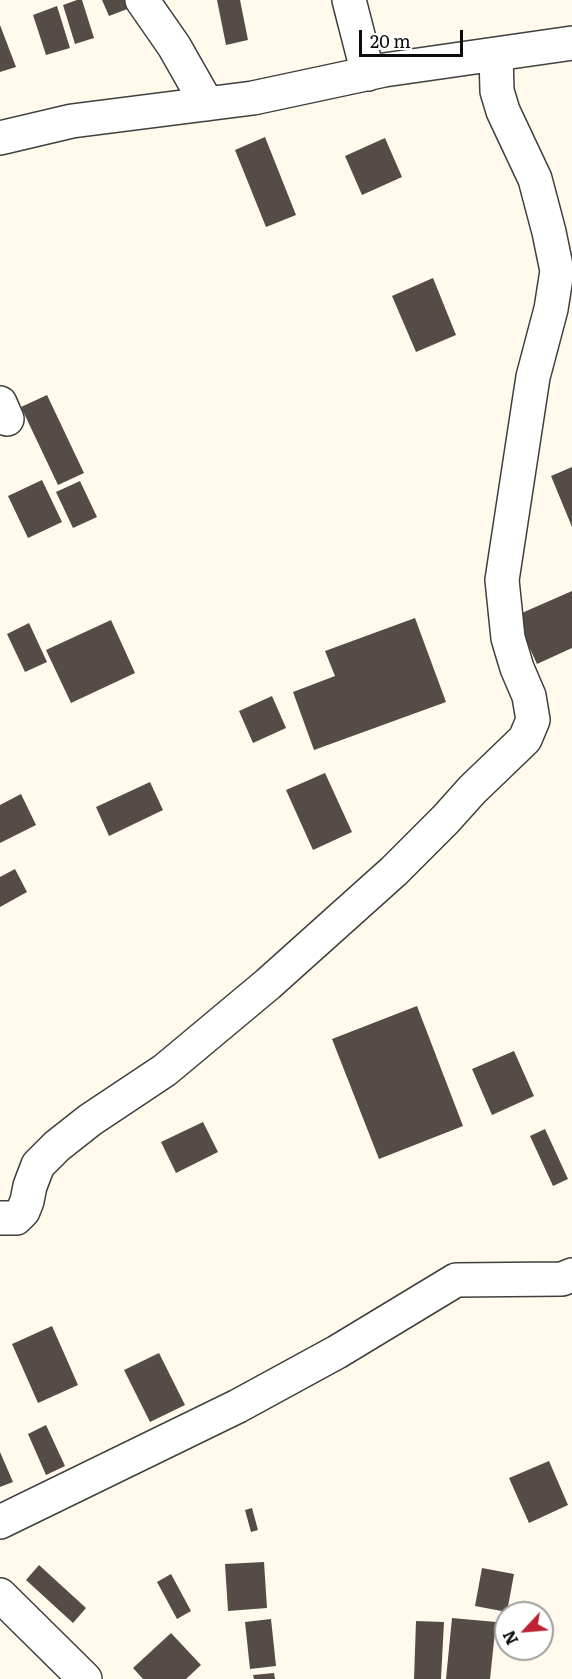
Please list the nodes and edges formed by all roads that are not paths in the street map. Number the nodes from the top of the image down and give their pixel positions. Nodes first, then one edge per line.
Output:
1 (142, 0) edge
2 (349, 0) edge
3 (572, 43) edge
4 (496, 54) junction
5 (368, 74) junction
6 (207, 104) junction
7 (0, 138) edge
8 (0, 1218) edge
9 (572, 1275) edge
10 (0, 1522) edge
11 (0, 1595) edge
12 (85, 1679) edge

1 - 6 street
2 - 5 street
3 - 4 street
4 - 5 street
4 - 8 street
5 - 6 street
6 - 7 street
9 - 10 street
11 - 12 street

